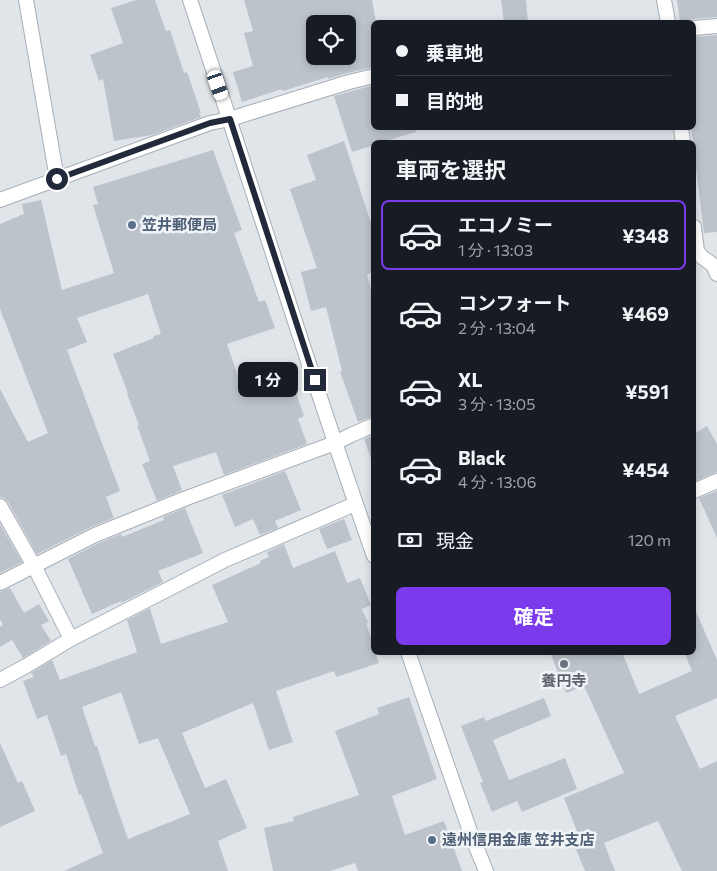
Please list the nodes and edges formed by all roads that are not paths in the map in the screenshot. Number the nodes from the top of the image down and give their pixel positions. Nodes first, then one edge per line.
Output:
1 (26, 0) edge
2 (190, 0) edge
3 (664, 0) edge
4 (668, 20) edge
5 (717, 26) edge
6 (696, 28) edge
7 (371, 77) edge
8 (230, 119) junction
9 (57, 179) junction
10 (0, 200) edge
11 (696, 242) edge
12 (696, 263) edge
13 (716, 268) edge
14 (371, 426) edge
15 (335, 443) junction
16 (717, 481) edge
17 (696, 490) edge
18 (355, 504) junction
19 (0, 506) edge
20 (371, 548) edge
21 (34, 566) junction
22 (0, 583) edge
23 (71, 639) junction
24 (409, 655) edge
25 (0, 680) edge
26 (486, 871) edge

1 - 9 street
2 - 8 street
3 - 4 street
5 - 6 street
7 - 8 street
8 - 9 street
8 - 15 street
9 - 10 street
11 - 13 street
12 - 13 street
14 - 15 street
15 - 18 street
15 - 21 street
16 - 17 street
18 - 20 street
18 - 23 street
19 - 21 street
21 - 22 street
21 - 23 street
23 - 25 street
24 - 26 street

